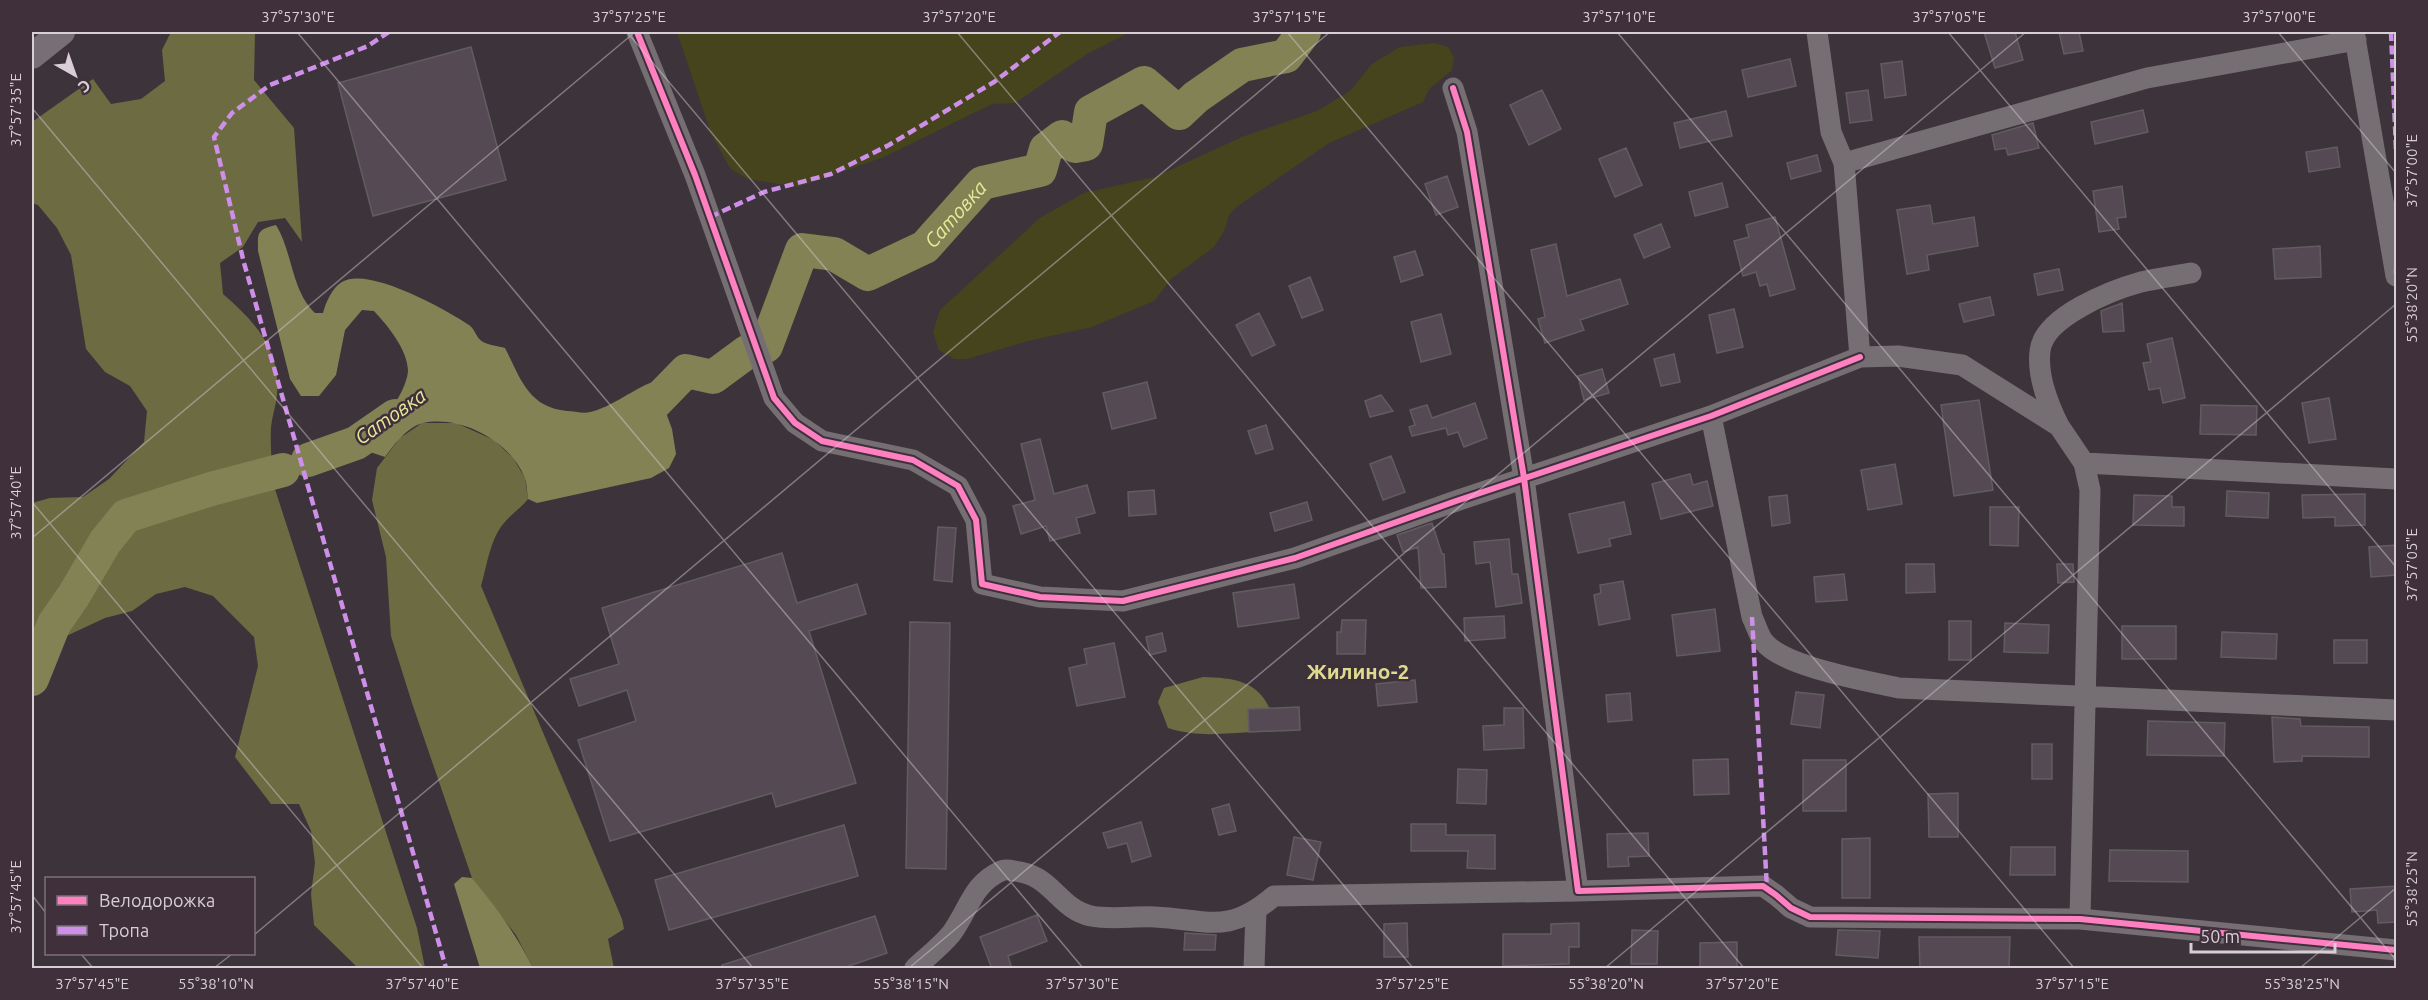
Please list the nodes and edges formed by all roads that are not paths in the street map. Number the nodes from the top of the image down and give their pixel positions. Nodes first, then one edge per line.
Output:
1 (62, 32) edge
2 (637, 32) edge
3 (1817, 32) edge
4 (2355, 36) edge
5 (32, 56) edge
6 (1453, 88) dead end
7 (1844, 163) junction
8 (2191, 273) dead end
9 (2397, 276) edge
10 (1860, 357) junction
11 (1711, 416) junction
12 (2059, 426) junction
13 (2084, 463) junction
14 (1524, 478) junction
15 (2397, 479) edge
16 (2087, 696) junction
17 (2397, 710) edge
18 (1578, 891) junction
19 (1256, 911) junction
20 (2080, 919) junction
21 (2397, 950) edge
22 (915, 969) edge
23 (1254, 969) edge

1 - 5 main road
2 - 14 street
3 - 7 street
4 - 7 street
4 - 9 street
6 - 14 street
7 - 10 street
8 - 12 street
10 - 11 street
10 - 12 street
11 - 14 street
11 - 16 street
12 - 13 street
13 - 15 street
13 - 16 street
14 - 18 street
16 - 17 street
16 - 20 street
18 - 19 street
18 - 20 street
19 - 22 street
19 - 23 street
20 - 21 street

